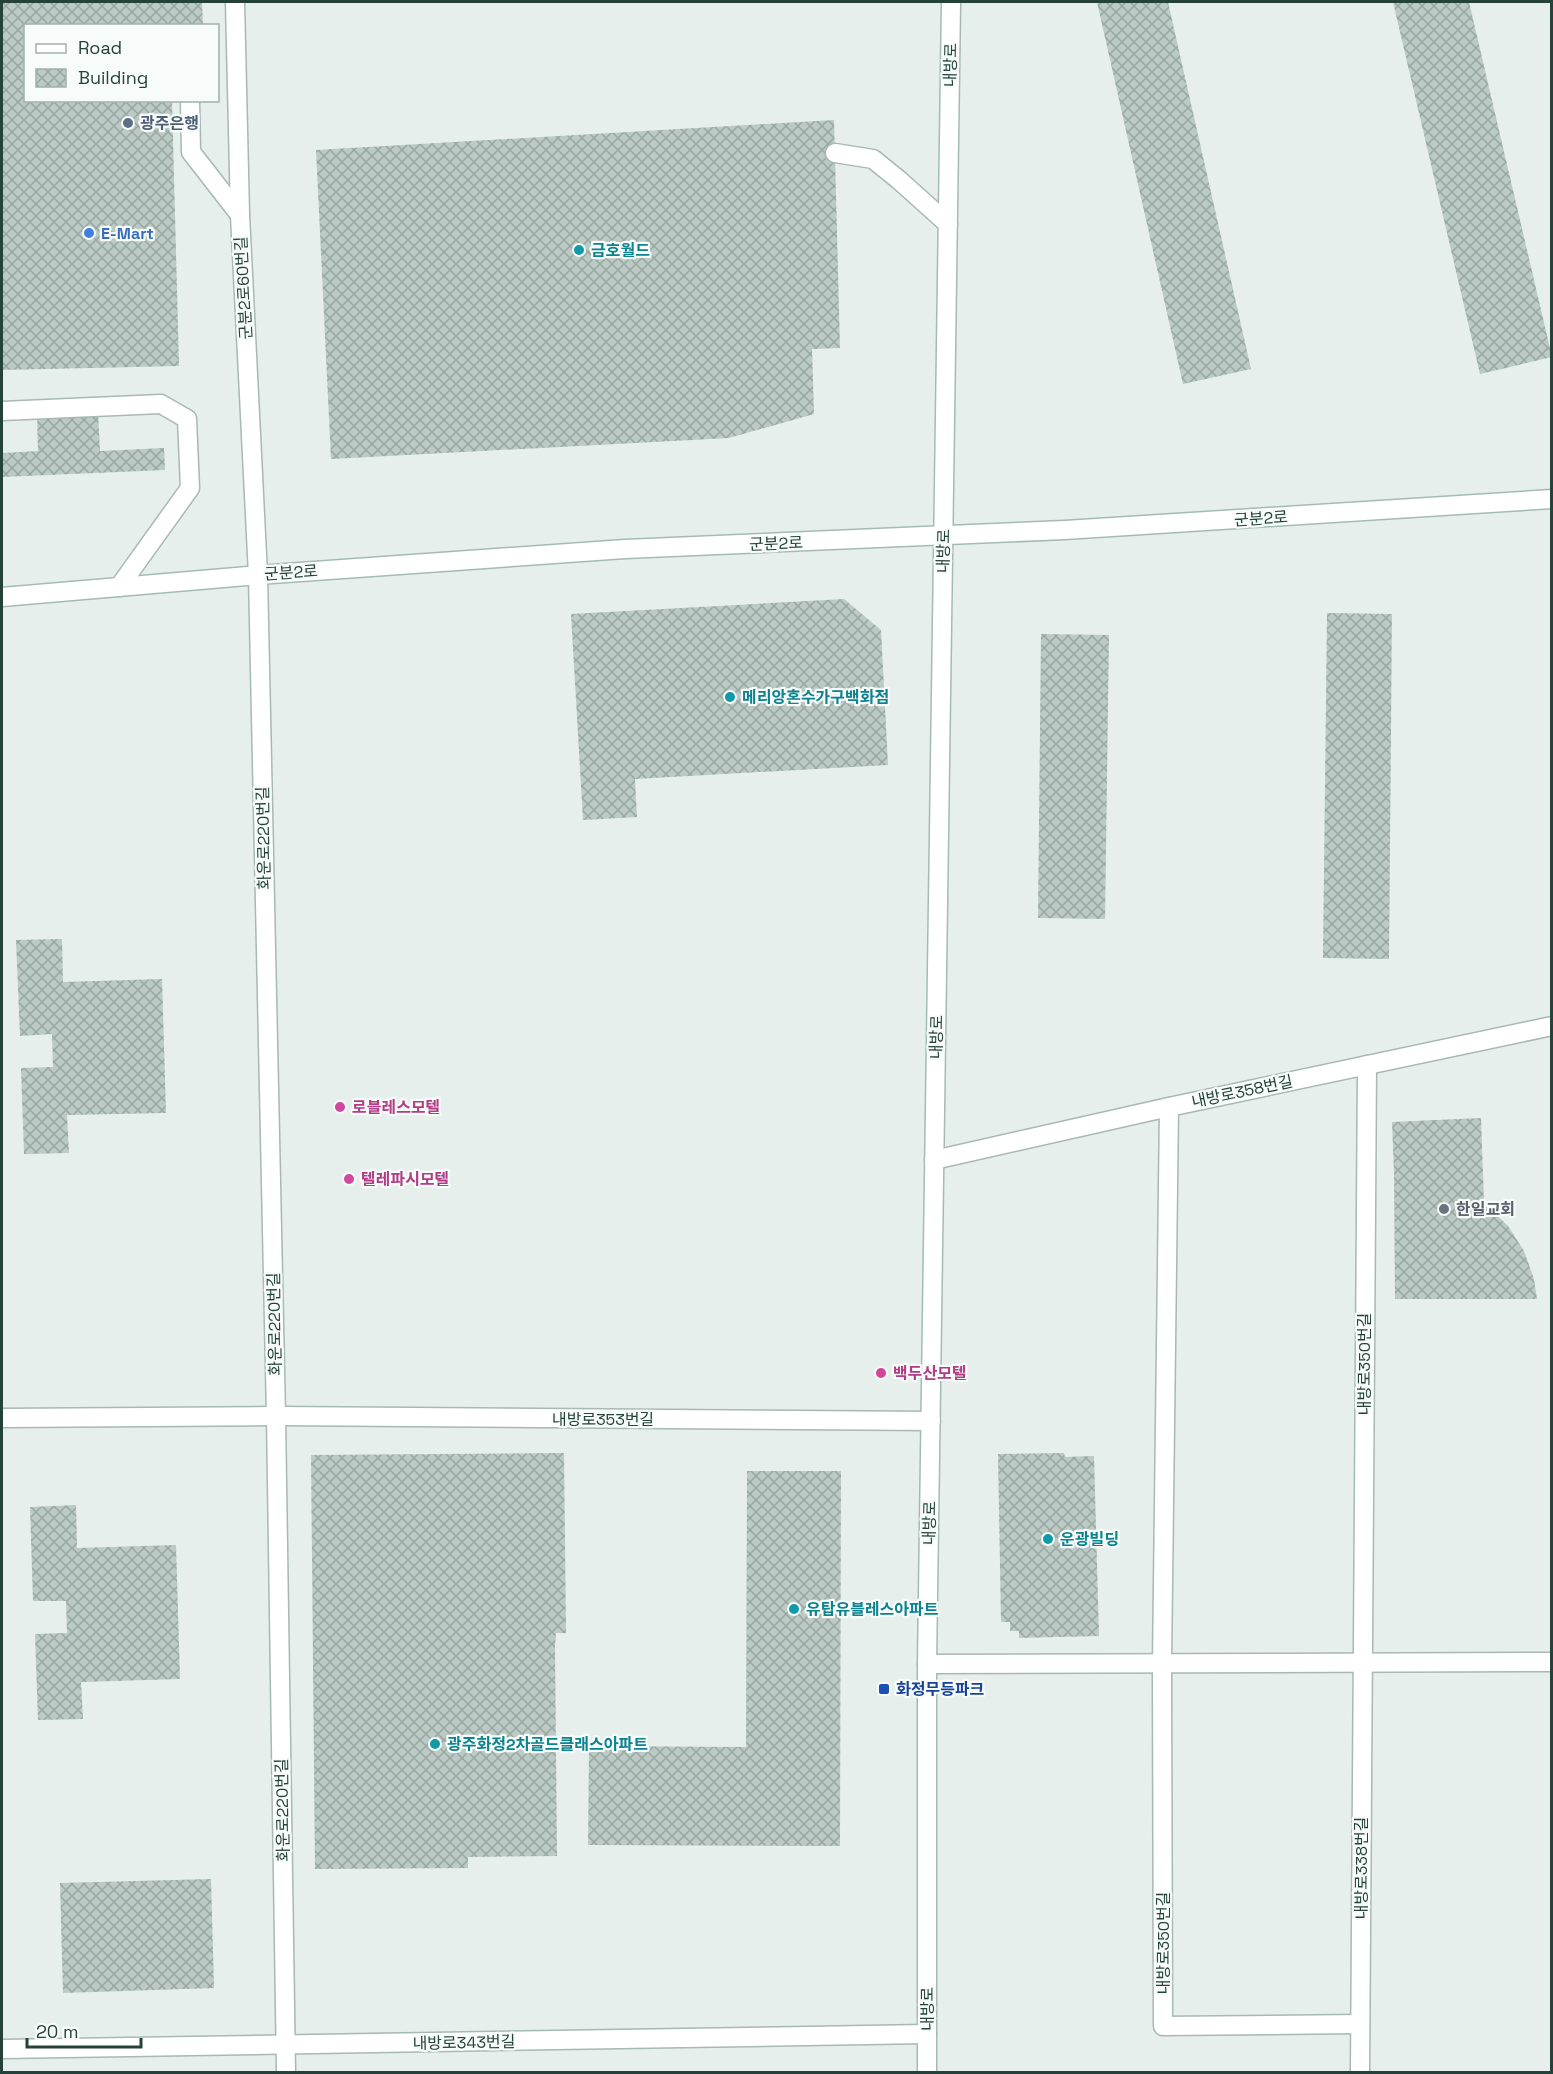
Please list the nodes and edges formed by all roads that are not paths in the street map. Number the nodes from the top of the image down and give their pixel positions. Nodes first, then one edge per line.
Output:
1 (235, 2) edge
2 (951, 2) edge
3 (190, 102) edge
4 (835, 153) dead end
5 (240, 215) junction
6 (948, 224) junction
7 (2, 411) edge
8 (1551, 499) edge
9 (943, 537) junction
10 (258, 575) junction
11 (119, 587) junction
12 (2, 597) edge
13 (1551, 1026) edge
14 (1367, 1065) junction
15 (1169, 1107) junction
16 (934, 1160) junction
17 (276, 1416) junction
18 (2, 1418) edge
19 (931, 1421) junction
20 (1551, 1662) edge
21 (1362, 1663) junction
22 (927, 1664) junction
23 (1162, 1664) junction
24 (1360, 2024) junction
25 (927, 2034) junction
26 (285, 2044) junction
27 (2, 2049) edge
28 (286, 2073) edge
29 (927, 2073) edge
30 (1360, 2073) edge

1 - 5 street, 군분2로60번길
2 - 6 street, 내방로
3 - 5 street
4 - 6 street
5 - 10 street, 군분2로60번길
6 - 9 street, 내방로
7 - 11 street
8 - 9 street, 군분2로
9 - 10 street, 군분2로
9 - 16 street, 내방로
10 - 11 street, 군분2로
10 - 17 street, 화운로220번길
11 - 12 street, 군분2로
13 - 14 street, 내방로358번길
14 - 15 street, 내방로358번길
14 - 21 street, 내방로350번길
15 - 16 street, 내방로358번길
15 - 23 street, 내방로350번길
16 - 19 street, 내방로
17 - 18 street, 내방로353번길
17 - 19 street, 내방로353번길
17 - 26 street, 화운로220번길
19 - 22 street, 내방로
20 - 21 street
21 - 23 street
21 - 24 street, 내방로338번길
22 - 23 street
22 - 25 street, 내방로
23 - 24 street, 내방로350번길
24 - 30 street, 내방로338번길
25 - 26 street, 내방로343번길
25 - 29 street, 내방로
26 - 27 street, 내방로343번길
26 - 28 street, 화운로220번길

